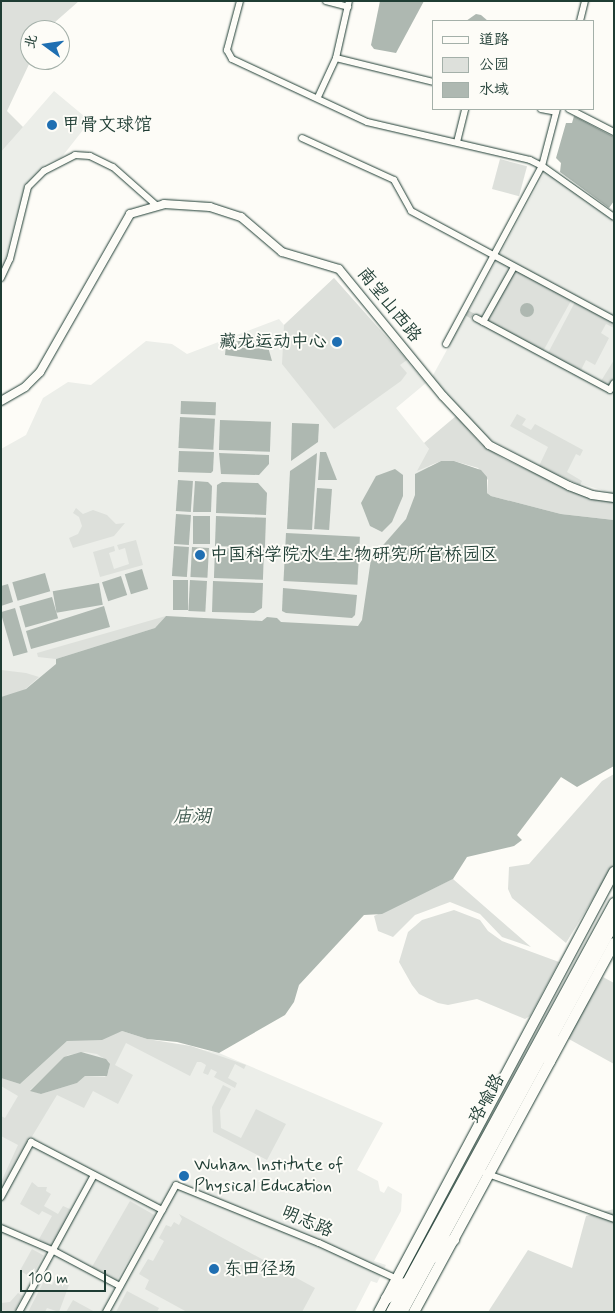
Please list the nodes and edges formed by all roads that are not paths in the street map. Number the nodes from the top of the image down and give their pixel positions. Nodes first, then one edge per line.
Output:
1 (240, 1) edge
2 (326, 1) edge
3 (585, 1) edge
4 (349, 4) edge
5 (580, 20) edge
6 (336, 58) junction
7 (432, 82) edge
8 (318, 97) junction
9 (465, 110) edge
10 (571, 110) edge
11 (556, 111) edge
12 (614, 132) edge
13 (302, 138) dead end
14 (456, 142) junction
15 (542, 166) junction
16 (156, 205) junction
17 (614, 217) edge
18 (493, 256) junction
19 (514, 266) junction
20 (1, 278) edge
21 (476, 318) tunnel mouth
22 (614, 320) edge
23 (484, 322) junction
24 (446, 344) dead end
25 (614, 383) edge
26 (1, 401) edge
27 (614, 498) edge
28 (614, 872) edge
29 (614, 903) edge
30 (614, 921) edge
31 (614, 943) edge
32 (558, 1026) junction
33 (549, 1061) junction
34 (474, 1168) junction
35 (94, 1175) junction
36 (1, 1197) edge
37 (162, 1210) junction
38 (614, 1219) edge
39 (1, 1228) edge
40 (453, 1239) junction
41 (52, 1250) junction
42 (427, 1264) junction
43 (410, 1276) junction
44 (396, 1279) junction
45 (120, 1286) junction
46 (386, 1298) junction
47 (19, 1312) edge
48 (106, 1312) edge
49 (379, 1312) edge
50 (391, 1312) edge
51 (401, 1312) edge
52 (414, 1312) edge

1 - 8 street
2 - 4 street
3 - 5 street
4 - 6 street
6 - 7 street
6 - 8 street
8 - 14 street
9 - 14 street
10 - 12 street
11 - 15 street
13 - 18 street
14 - 15 street
15 - 17 street
15 - 18 street
16 - 20 street
16 - 26 street, 南望山西路
16 - 27 street, 南望山西路
18 - 19 street
18 - 24 street
19 - 22 street
19 - 23 street
21 - 23 street
23 - 25 street
28 - 34 main road
29 - 34 highway, 珞喻路
30 - 32 highway, 珞喻路
31 - 33 main road
32 - 33 highway
32 - 34 highway, 珞喻路
33 - 34 main road
34 - 38 street
34 - 40 main road
34 - 42 highway, 珞喻路
34 - 43 highway, 珞喻路
34 - 44 main road
35 - 36 street
35 - 37 street
35 - 41 street
37 - 44 street, 明志路
37 - 45 street
39 - 41 street
40 - 42 highway
40 - 52 main road
41 - 45 street
41 - 47 street
42 - 51 highway, 珞喻路
43 - 46 highway
43 - 50 highway, 珞喻路
44 - 46 main road
45 - 48 street
46 - 49 main road

